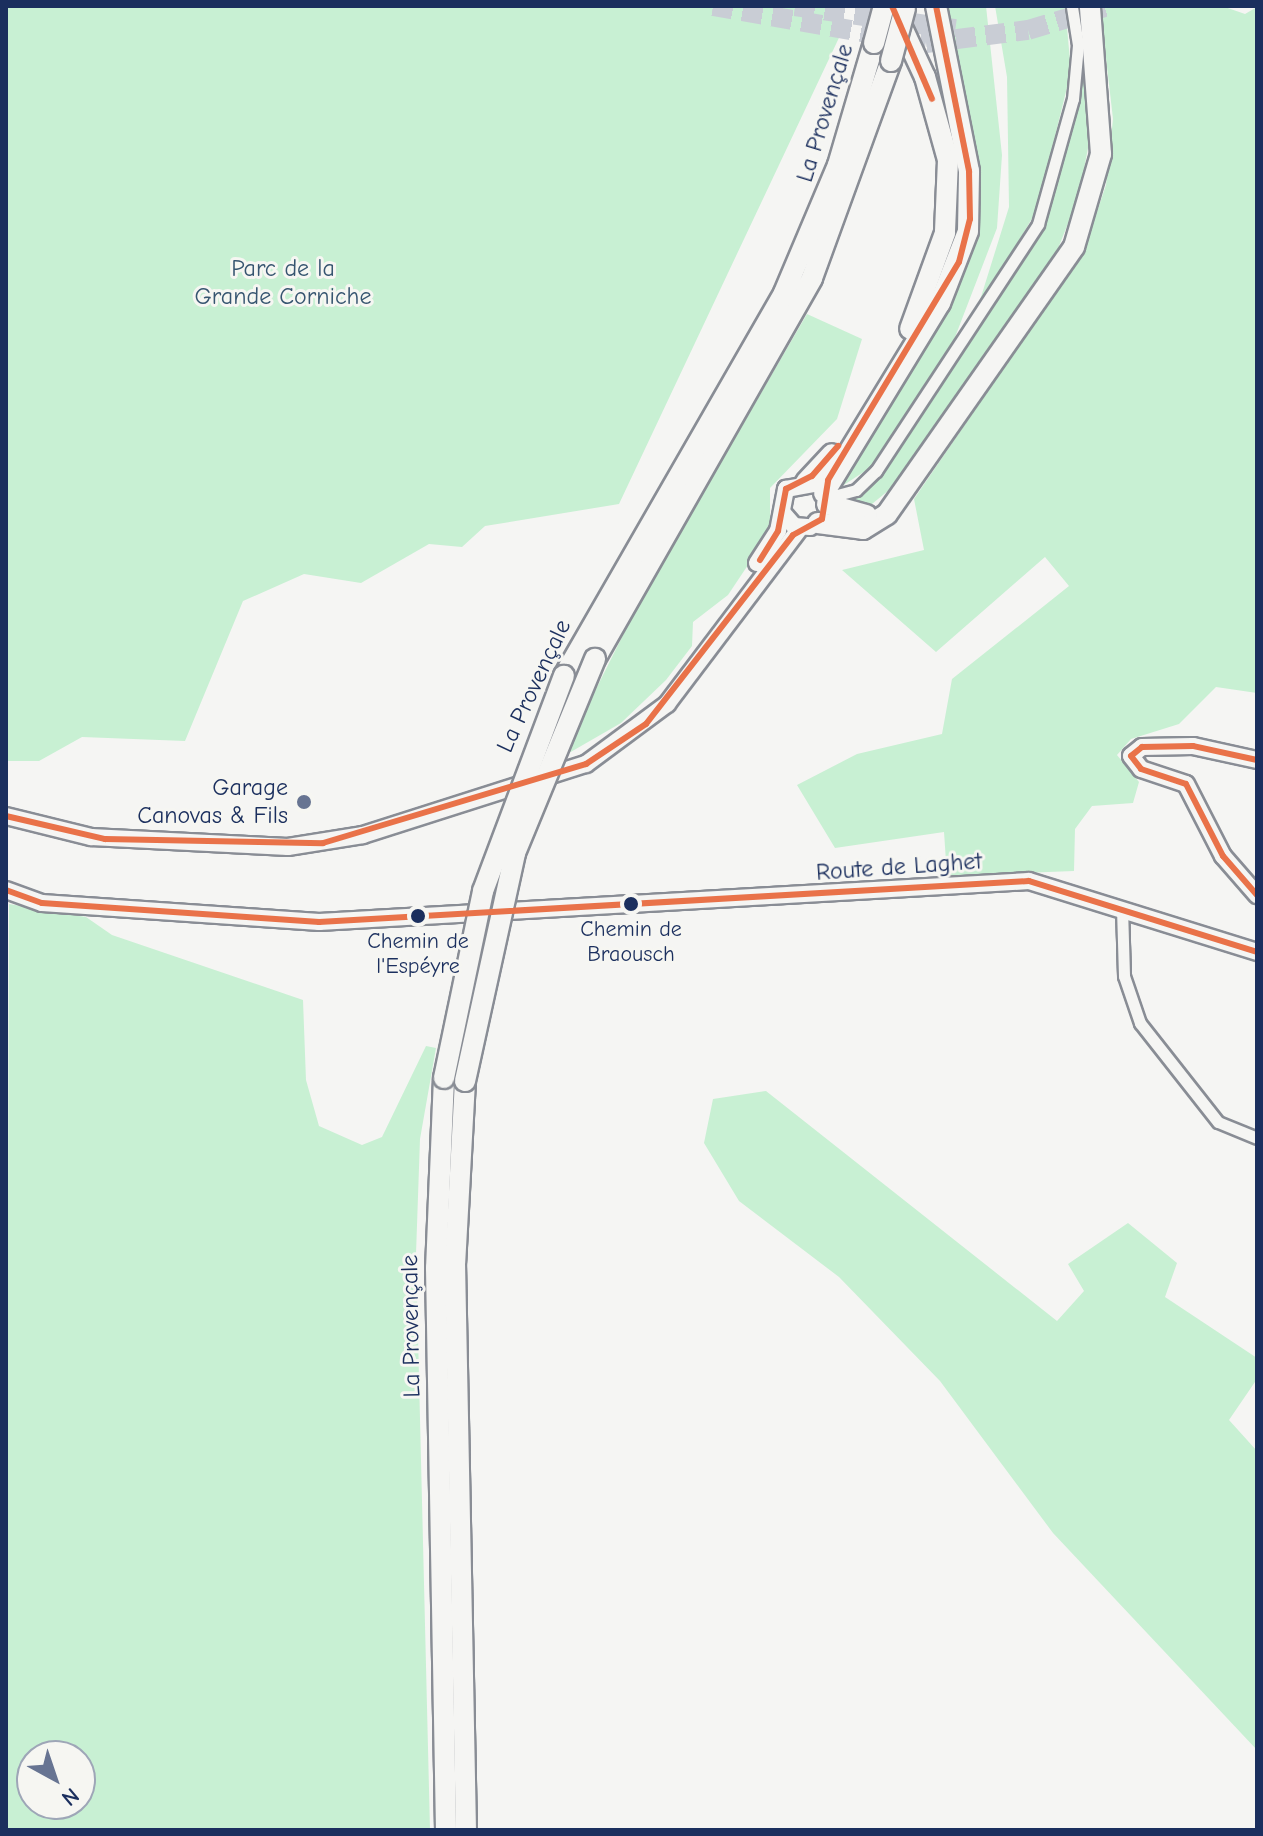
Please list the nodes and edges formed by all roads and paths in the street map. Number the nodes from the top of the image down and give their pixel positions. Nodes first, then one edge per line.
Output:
1 (897, 6) edge
2 (936, 6) edge
3 (1072, 6) edge
4 (1090, 6) edge
5 (806, 482) junction
6 (819, 509) junction
7 (782, 512) junction
8 (1257, 760) edge
9 (565, 770) junction
10 (6, 816) edge
11 (33, 825) junction
12 (6, 830) edge
13 (6, 890) edge
14 (1257, 895) edge
15 (1122, 908) junction
16 (1257, 952) edge
17 (455, 1080) junction
18 (1257, 1138) edge
19 (446, 1830) edge
20 (466, 1830) edge

1 - 5 highway
1 - 17 highway, La Provençale, bridge
1 - 17 highway, La Provençale, bridge
2 - 6 highway
3 - 6 street
4 - 6 highway
5 - 6 main road
5 - 7 main road
6 - 7 main road
6 - 9 main road
7 - 9 main road
8 - 14 main road
9 - 11 main road
10 - 11 main road
11 - 12 main road
13 - 15 main road, Route de Laghet
15 - 16 main road, Route de Laghet
15 - 18 street
17 - 19 highway, La Provençale
17 - 20 highway, La Provençale

